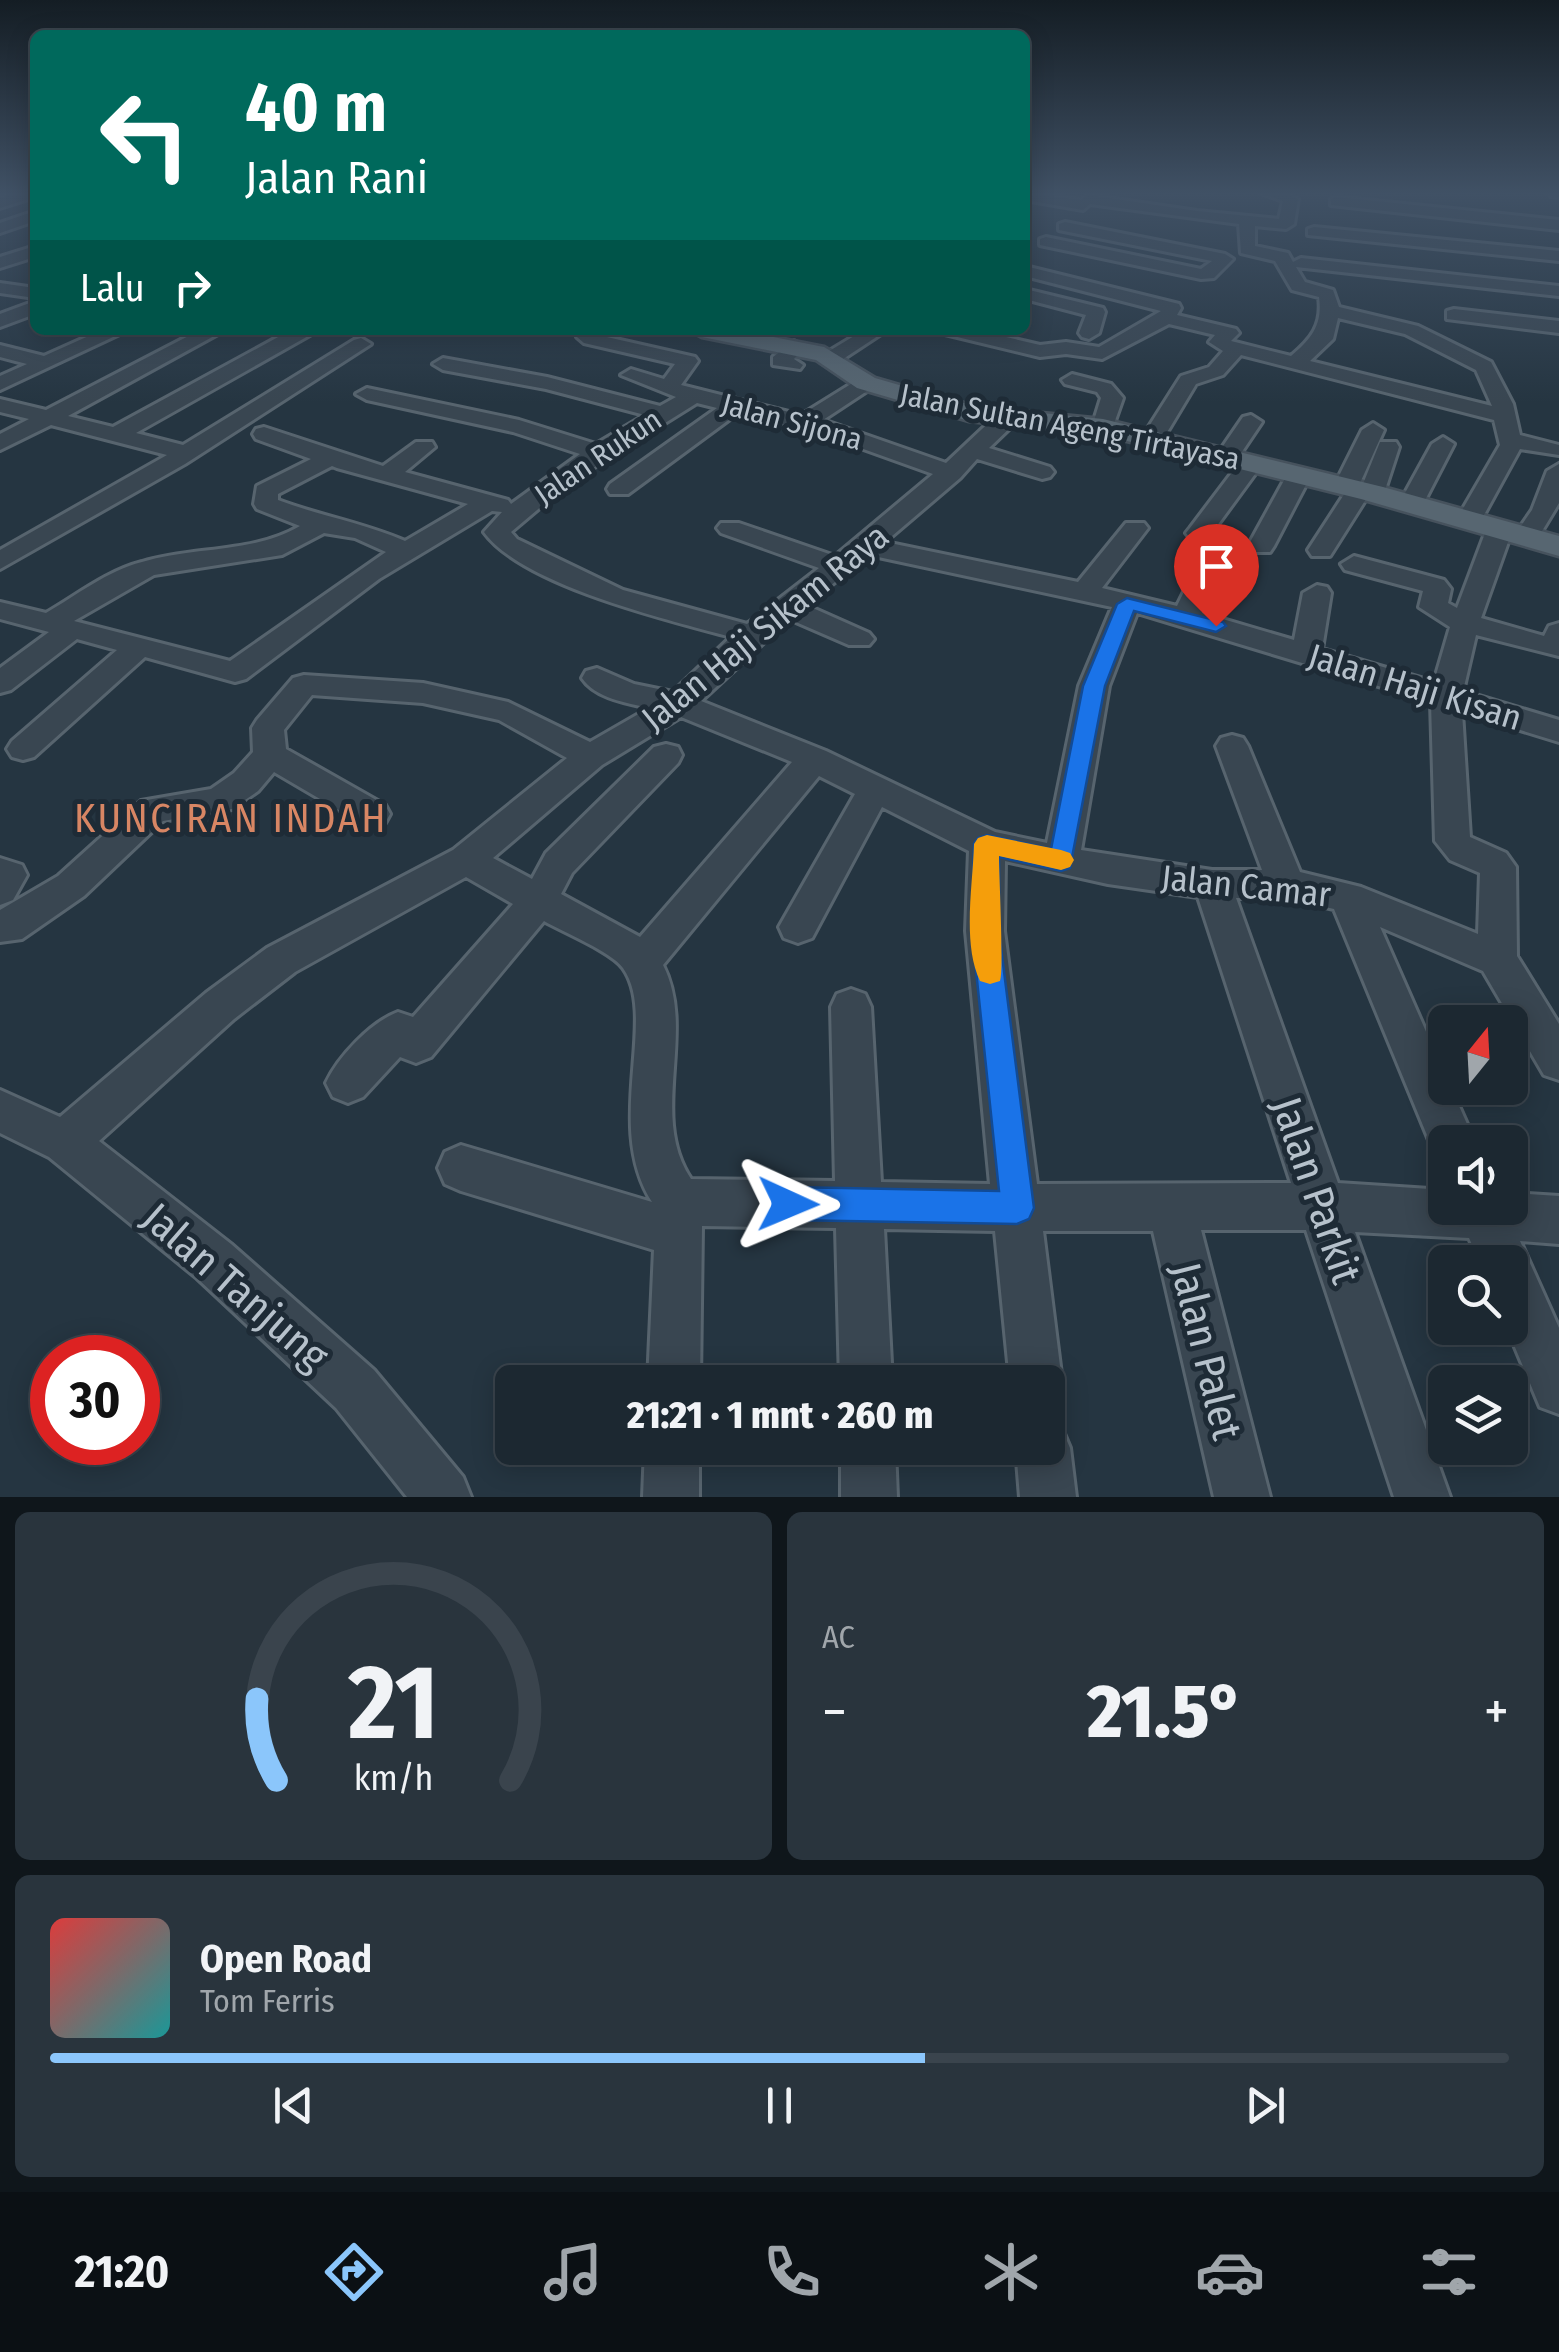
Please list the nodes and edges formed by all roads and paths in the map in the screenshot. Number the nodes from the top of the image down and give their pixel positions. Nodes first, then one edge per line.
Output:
1 (1147, 263) edge
2 (1221, 263) edge
3 (1285, 263) edge
4 (1300, 263) dead end
5 (1030, 271) edge
6 (0, 288) edge
7 (30, 291) edge
8 (1559, 291) edge
9 (1030, 295) edge
10 (30, 309) edge
11 (1330, 311) junction
12 (1454, 315) dead end
13 (1166, 318) junction
14 (0, 321) edge
15 (1559, 327) edge
16 (1090, 333) dead end
17 (101, 335) edge
18 (205, 335) edge
19 (312, 335) edge
20 (319, 335) edge
21 (589, 335) edge
22 (660, 335) edge
23 (756, 335) edge
24 (868, 335) edge
25 (973, 335) edge
26 (1236, 349) junction
27 (0, 350) edge
28 (638, 350) junction
29 (833, 358) junction
30 (46, 362) junction
31 (1295, 363) junction
32 (443, 364) dead end
33 (631, 375) dead end
34 (1072, 380) dead end
35 (866, 383) junction
36 (0, 384) edge
37 (668, 388) junction
38 (367, 394) dead end
39 (588, 394) junction
40 (694, 396) junction
41 (0, 405) edge
42 (734, 406) junction
43 (662, 413) junction
44 (1505, 416) junction
45 (49, 417) junction
46 (1006, 418) junction
47 (805, 422) junction
48 (1251, 422) dead end
49 (1103, 427) junction
50 (264, 434) dead end
51 (542, 434) junction
52 (116, 435) junction
53 (1152, 439) junction
54 (1380, 439) dead end
55 (0, 443) edge
56 (1442, 444) dead end
57 (1510, 445) junction
58 (424, 447) dead end
59 (976, 451) junction
60 (187, 453) junction
61 (600, 453) junction
62 (331, 458) junction
63 (1239, 460) junction
64 (1557, 462) edge
65 (952, 472) junction
66 (1042, 472) dead end
67 (387, 474) junction
68 (1297, 478) junction
69 (618, 489) dead end
70 (1359, 490) junction
71 (1411, 504) junction
72 (504, 512) junction
73 (1470, 519) junction
74 (320, 525) junction
75 (730, 528) dead end
76 (1135, 528) dead end
77 (1514, 532) junction
78 (864, 546) junction
79 (1260, 546) dead end
80 (1559, 546) edge
81 (404, 550) junction
82 (1321, 550) dead end
83 (0, 561) edge
84 (1354, 564) dead end
85 (839, 566) junction
86 (1085, 592) junction
87 (1318, 593) dead end
88 (1127, 604) junction
89 (787, 606) junction
90 (0, 610) edge
91 (1186, 617) junction
92 (1465, 623) junction
93 (62, 626) junction
94 (1559, 632) edge
95 (752, 634) junction
96 (859, 639) dead end
97 (139, 647) junction
98 (1306, 654) junction
99 (235, 672) junction
100 (597, 678) dead end
101 (0, 683) edge
102 (304, 684) junction
103 (1446, 696) junction
104 (678, 704) junction
105 (1559, 731) edge
106 (1232, 746) dead end
107 (24, 749) dead end
108 (270, 755) junction
109 (666, 756) dead end
110 (590, 757) junction
111 (814, 760) junction
112 (876, 788) junction
113 (373, 814) dead end
114 (987, 844) junction
115 (466, 860) junction
116 (1061, 861) junction
117 (0, 872) edge
118 (1212, 884) junction
119 (1286, 884) junction
120 (0, 890) edge
121 (1348, 897) junction
122 (538, 900) junction
123 (0, 926) edge
124 (798, 927) dead end
125 (1497, 959) junction
126 (642, 962) junction
127 (851, 1006) dead end
128 (1559, 1060) edge
129 (348, 1083) dead end
130 (0, 1111) edge
131 (1445, 1125) edge
132 (65, 1142) junction
133 (461, 1168) dead end
134 (861, 1205) junction
135 (1172, 1206) junction
136 (1322, 1206) junction
137 (1017, 1208) junction
138 (1428, 1209) edge
139 (1528, 1216) edge
140 (678, 1218) junction
141 (1559, 1220) edge
142 (1528, 1317) edge
143 (674, 1365) edge
144 (866, 1365) edge
145 (1034, 1365) edge
146 (1559, 1388) edge
147 (672, 1465) edge
148 (868, 1465) edge
149 (1045, 1465) edge
150 (443, 1497) edge
151 (671, 1497) edge
152 (869, 1497) edge
153 (1048, 1497) edge
154 (1242, 1497) edge
155 (1422, 1497) edge

1 - 2 street
3 - 11 street
4 - 8 street
5 - 13 street
6 - 7 street
9 - 16 street
10 - 14 street
11 - 31 street
11 - 44 street
12 - 15 street
13 - 25 street
13 - 26 street
17 - 30 street
18 - 45 street
19 - 52 street
20 - 60 street
21 - 28 street
22 - 28 street
23 - 29 main road, Jalan Sultan Ageng Tirtayasa
24 - 29 street
26 - 31 street
26 - 53 street
27 - 30 street
28 - 37 street
29 - 35 main road, Jalan Sultan Ageng Tirtayasa
30 - 36 street
31 - 44 street
32 - 39 street
33 - 37 street, Jalan Sijona
34 - 49 street
35 - 46 main road, Jalan Sultan Ageng Tirtayasa
35 - 47 street
37 - 40 street, Jalan Sijona
38 - 51 street
39 - 43 street
39 - 51 street
40 - 42 street, Jalan Sijona
40 - 43 street, Jalan Rukun
41 - 45 street
42 - 47 street, Jalan Sijona
42 - 69 street
43 - 61 street, Jalan Rukun
44 - 57 street
45 - 52 street
45 - 55 street
46 - 49 main road, Jalan Sultan Ageng Tirtayasa
46 - 59 street, Jalan Haji Sikam Raya
47 - 65 street, Jalan Sijona
48 - 63 street
49 - 53 main road, Jalan Sultan Ageng Tirtayasa
50 - 62 street
51 - 61 street
52 - 60 street
53 - 63 main road, Jalan Sultan Ageng Tirtayasa
54 - 70 street
56 - 71 street
57 - 64 street
57 - 73 street
58 - 67 street
59 - 65 street, Jalan Haji Sikam Raya
59 - 66 street
60 - 83 street
61 - 72 street, Jalan Rukun
62 - 67 street
62 - 74 street
63 - 68 main road, Jalan Sultan Ageng Tirtayasa
63 - 91 street
64 - 77 street
65 - 78 street, Jalan Haji Sikam Raya
67 - 72 street
68 - 70 main road, Jalan Sultan Ageng Tirtayasa
68 - 79 street
70 - 71 main road, Jalan Sultan Ageng Tirtayasa
70 - 82 street
71 - 73 main road, Jalan Sultan Ageng Tirtayasa
72 - 81 street, Jalan Rukun
72 - 95 street
73 - 77 main road, Jalan Sultan Ageng Tirtayasa
74 - 81 street
74 - 93 street
75 - 85 street
76 - 86 street
77 - 80 main road, Jalan Sultan Ageng Tirtayasa
77 - 92 street
78 - 85 street, Jalan Haji Sikam Raya
78 - 86 street, Jalan Haji Kisan
81 - 99 street, Jalan Rukun
84 - 92 street
85 - 89 street, Jalan Haji Sikam Raya
86 - 88 street, Jalan Haji Kisan
87 - 98 street
88 - 91 street, Jalan Haji Kisan
88 - 116 street
89 - 95 street, Jalan Haji Sikam Raya
89 - 96 street
90 - 93 street
91 - 98 street, Jalan Haji Kisan
92 - 94 street
92 - 103 street
93 - 97 street
93 - 101 street
95 - 104 street, Jalan Haji Sikam Raya
97 - 99 street
97 - 107 street
98 - 103 street, Jalan Haji Kisan
99 - 102 street
100 - 104 street, Jalan Camar
102 - 108 street
102 - 110 street
103 - 105 street, Jalan Haji Kisan
103 - 125 street
104 - 110 street, Jalan Haji Sikam Raya
104 - 111 street, Jalan Camar
106 - 119 street
108 - 113 street
108 - 123 street
109 - 122 street
110 - 115 street, Jalan Haji Sikam Raya
111 - 112 street, Jalan Camar
111 - 126 street
112 - 114 street, Jalan Camar
112 - 124 street
114 - 116 street, Jalan Camar
114 - 137 street
115 - 122 street
115 - 132 street, Jalan Haji Sikam Raya
116 - 118 street, Jalan Camar
117 - 120 street
118 - 119 street, Jalan Camar
118 - 136 street, Jalan Parkit
119 - 121 street, Jalan Camar
121 - 125 street, Jalan Camar
121 - 131 street
122 - 126 street
122 - 129 street
125 - 128 street
126 - 140 street
127 - 134 street
130 - 132 street, Jalan Tanjung
132 - 150 street, Jalan Tanjung
133 - 140 street
134 - 137 street
134 - 140 street
134 - 144 street
135 - 136 street
135 - 137 street
135 - 154 street, Jalan Palet
136 - 138 street
136 - 155 street, Jalan Parkit
137 - 145 street
139 - 141 street
140 - 143 street
142 - 146 street
147 - 151 street
148 - 152 street
149 - 153 street

